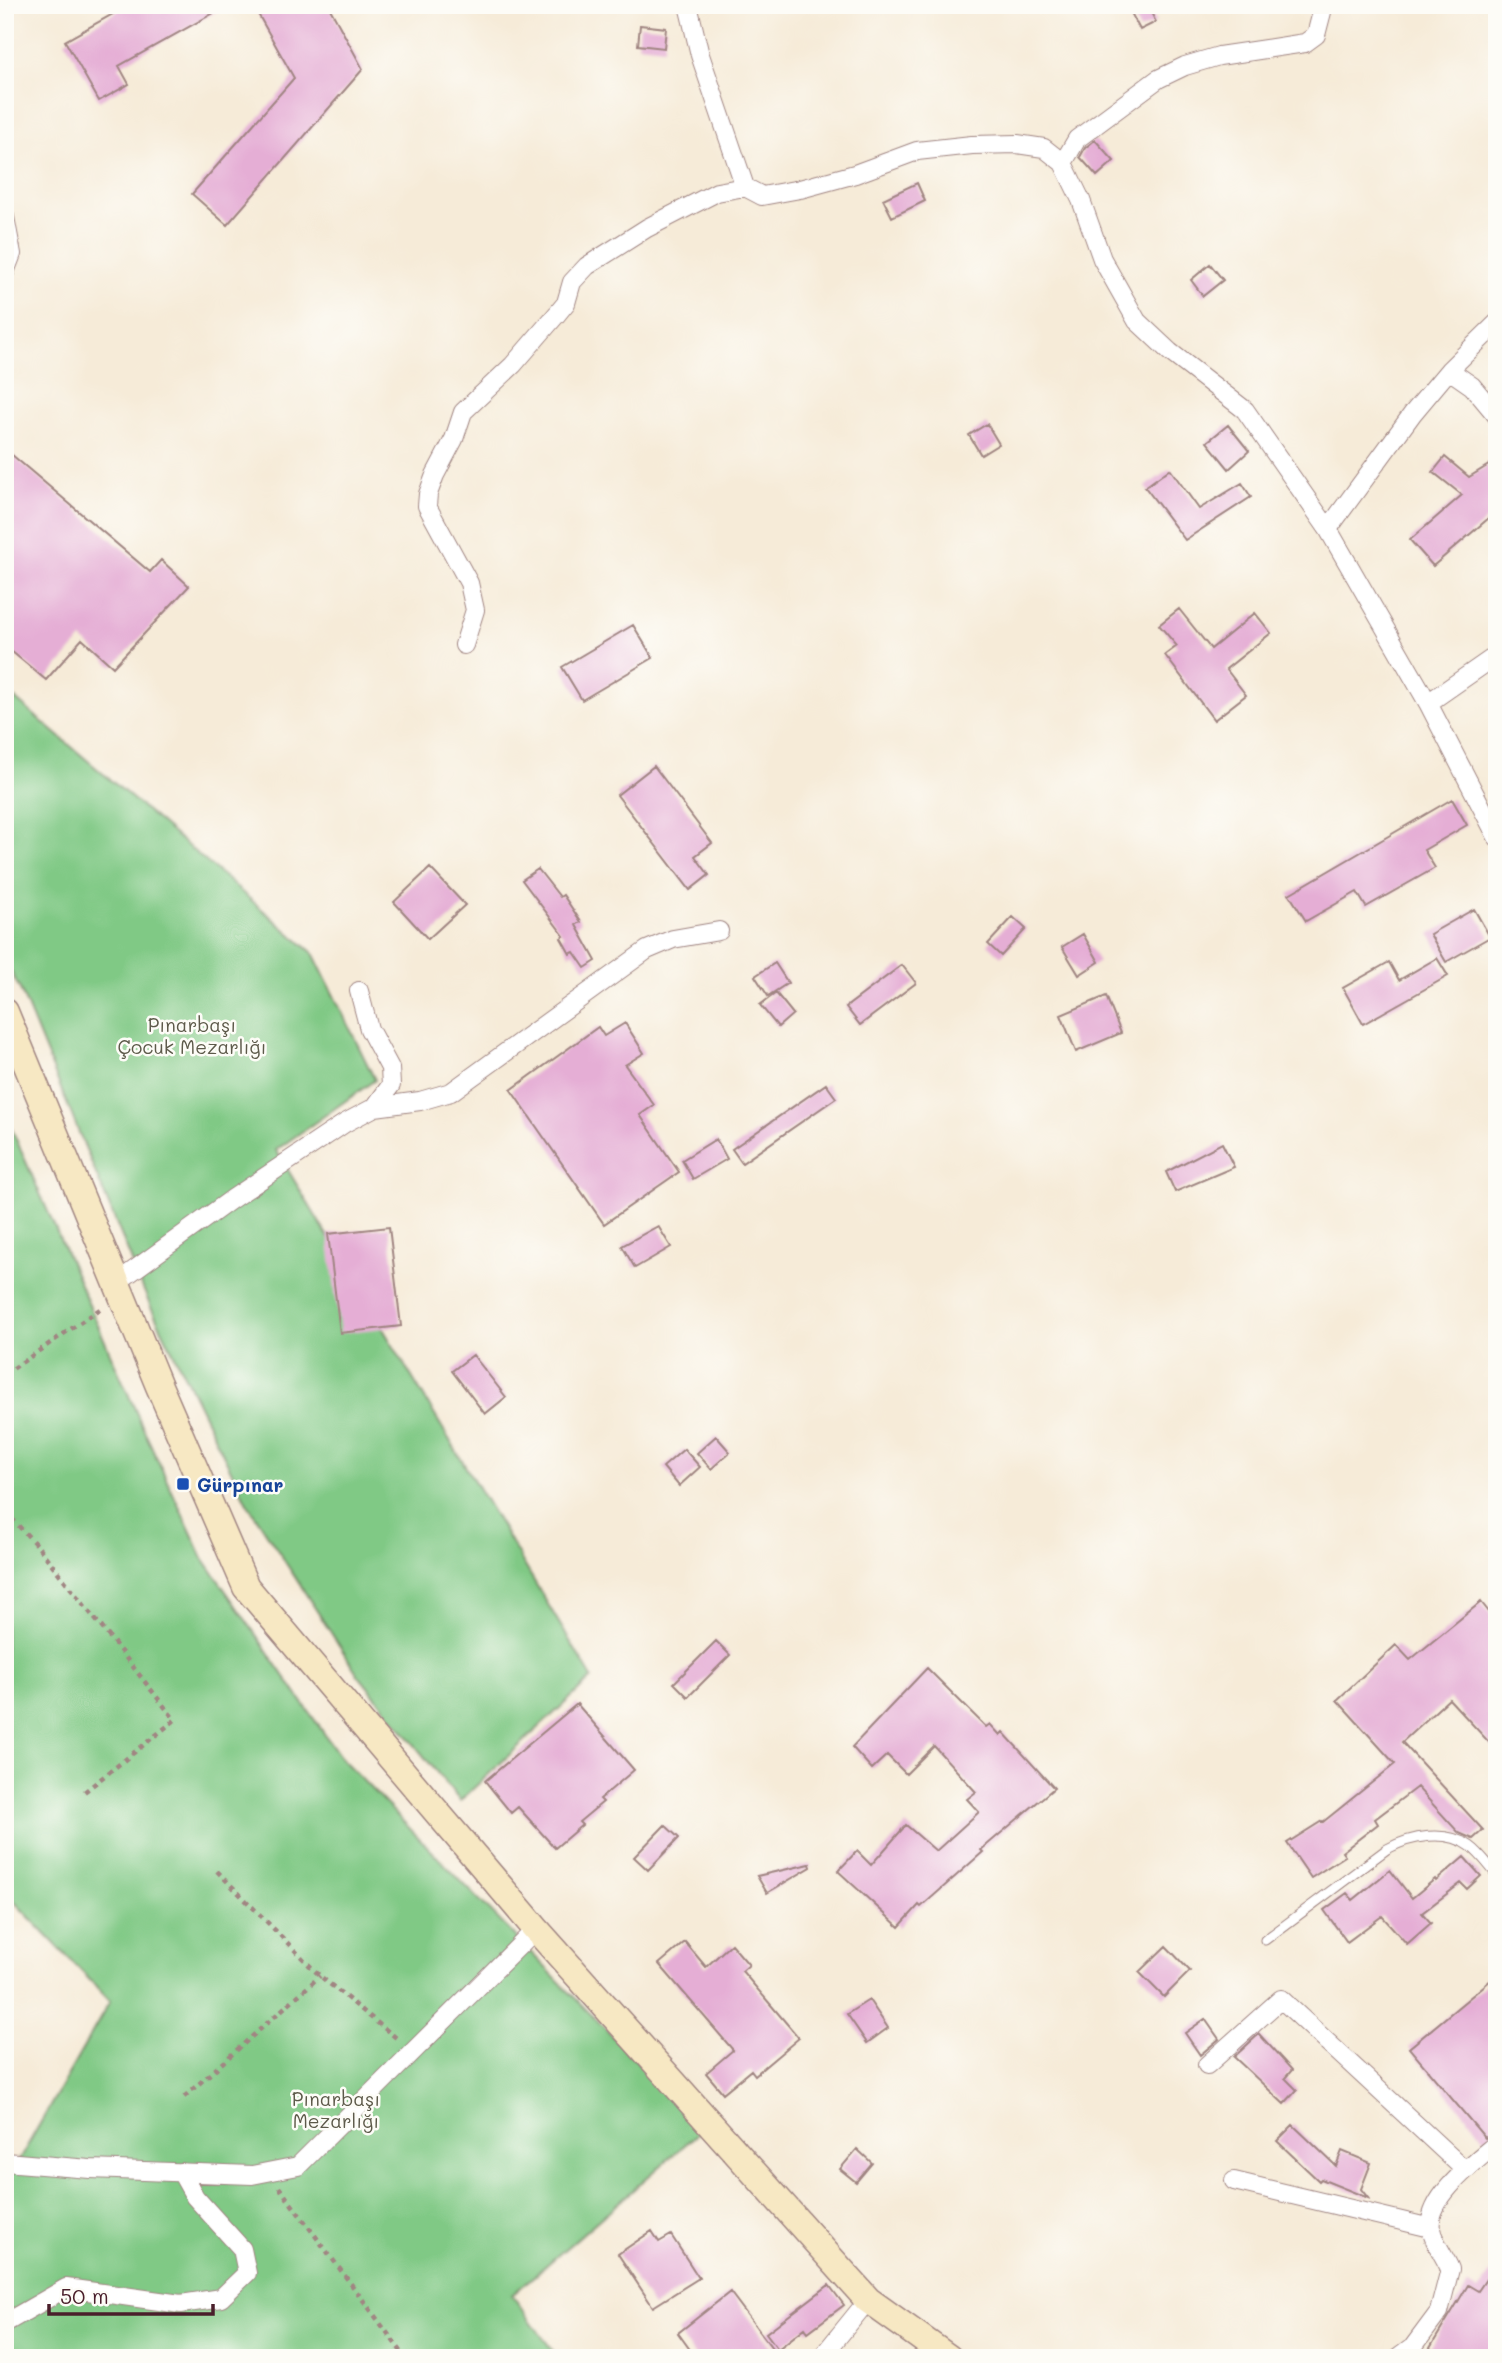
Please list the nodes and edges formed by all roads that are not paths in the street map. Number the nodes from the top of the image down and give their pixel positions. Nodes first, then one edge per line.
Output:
1 (688, 5) edge
2 (1319, 5) edge
3 (1063, 163) junction
4 (745, 187) junction
5 (5, 217) edge
6 (5, 272) edge
7 (1497, 323) edge
8 (1449, 370) junction
9 (1497, 416) edge
10 (1328, 529) junction
11 (464, 645) dead end
12 (1497, 655) edge
13 (1428, 703) junction
14 (1497, 837) edge
15 (719, 931) dead end
16 (359, 991) dead end
17 (5, 1012) edge
18 (375, 1107) junction
19 (118, 1289) junction
20 (1497, 1875) edge
21 (536, 1929) junction
22 (1265, 1940) dead end
23 (1207, 2065) dead end
24 (1497, 2143) edge
25 (5, 2162) edge
26 (1465, 2170) junction
27 (181, 2172) junction
28 (1234, 2181) dead end
29 (1431, 2228) junction
30 (868, 2300) junction
31 (5, 2323) edge
32 (821, 2358) edge
33 (949, 2358) edge
34 (1398, 2358) edge

1 - 4 street
2 - 3 street
3 - 4 street
3 - 10 street
4 - 11 street
5 - 6 street
7 - 8 street
8 - 9 street
8 - 10 street
10 - 13 street
12 - 13 street
13 - 14 street
15 - 18 street
16 - 18 street
17 - 19 main road
18 - 19 street
19 - 21 main road
20 - 22 lane
21 - 27 street
21 - 30 main road
23 - 26 street
24 - 26 street
25 - 27 street
26 - 29 street
27 - 31 street
28 - 29 street
29 - 34 street
30 - 32 street
30 - 33 main road

